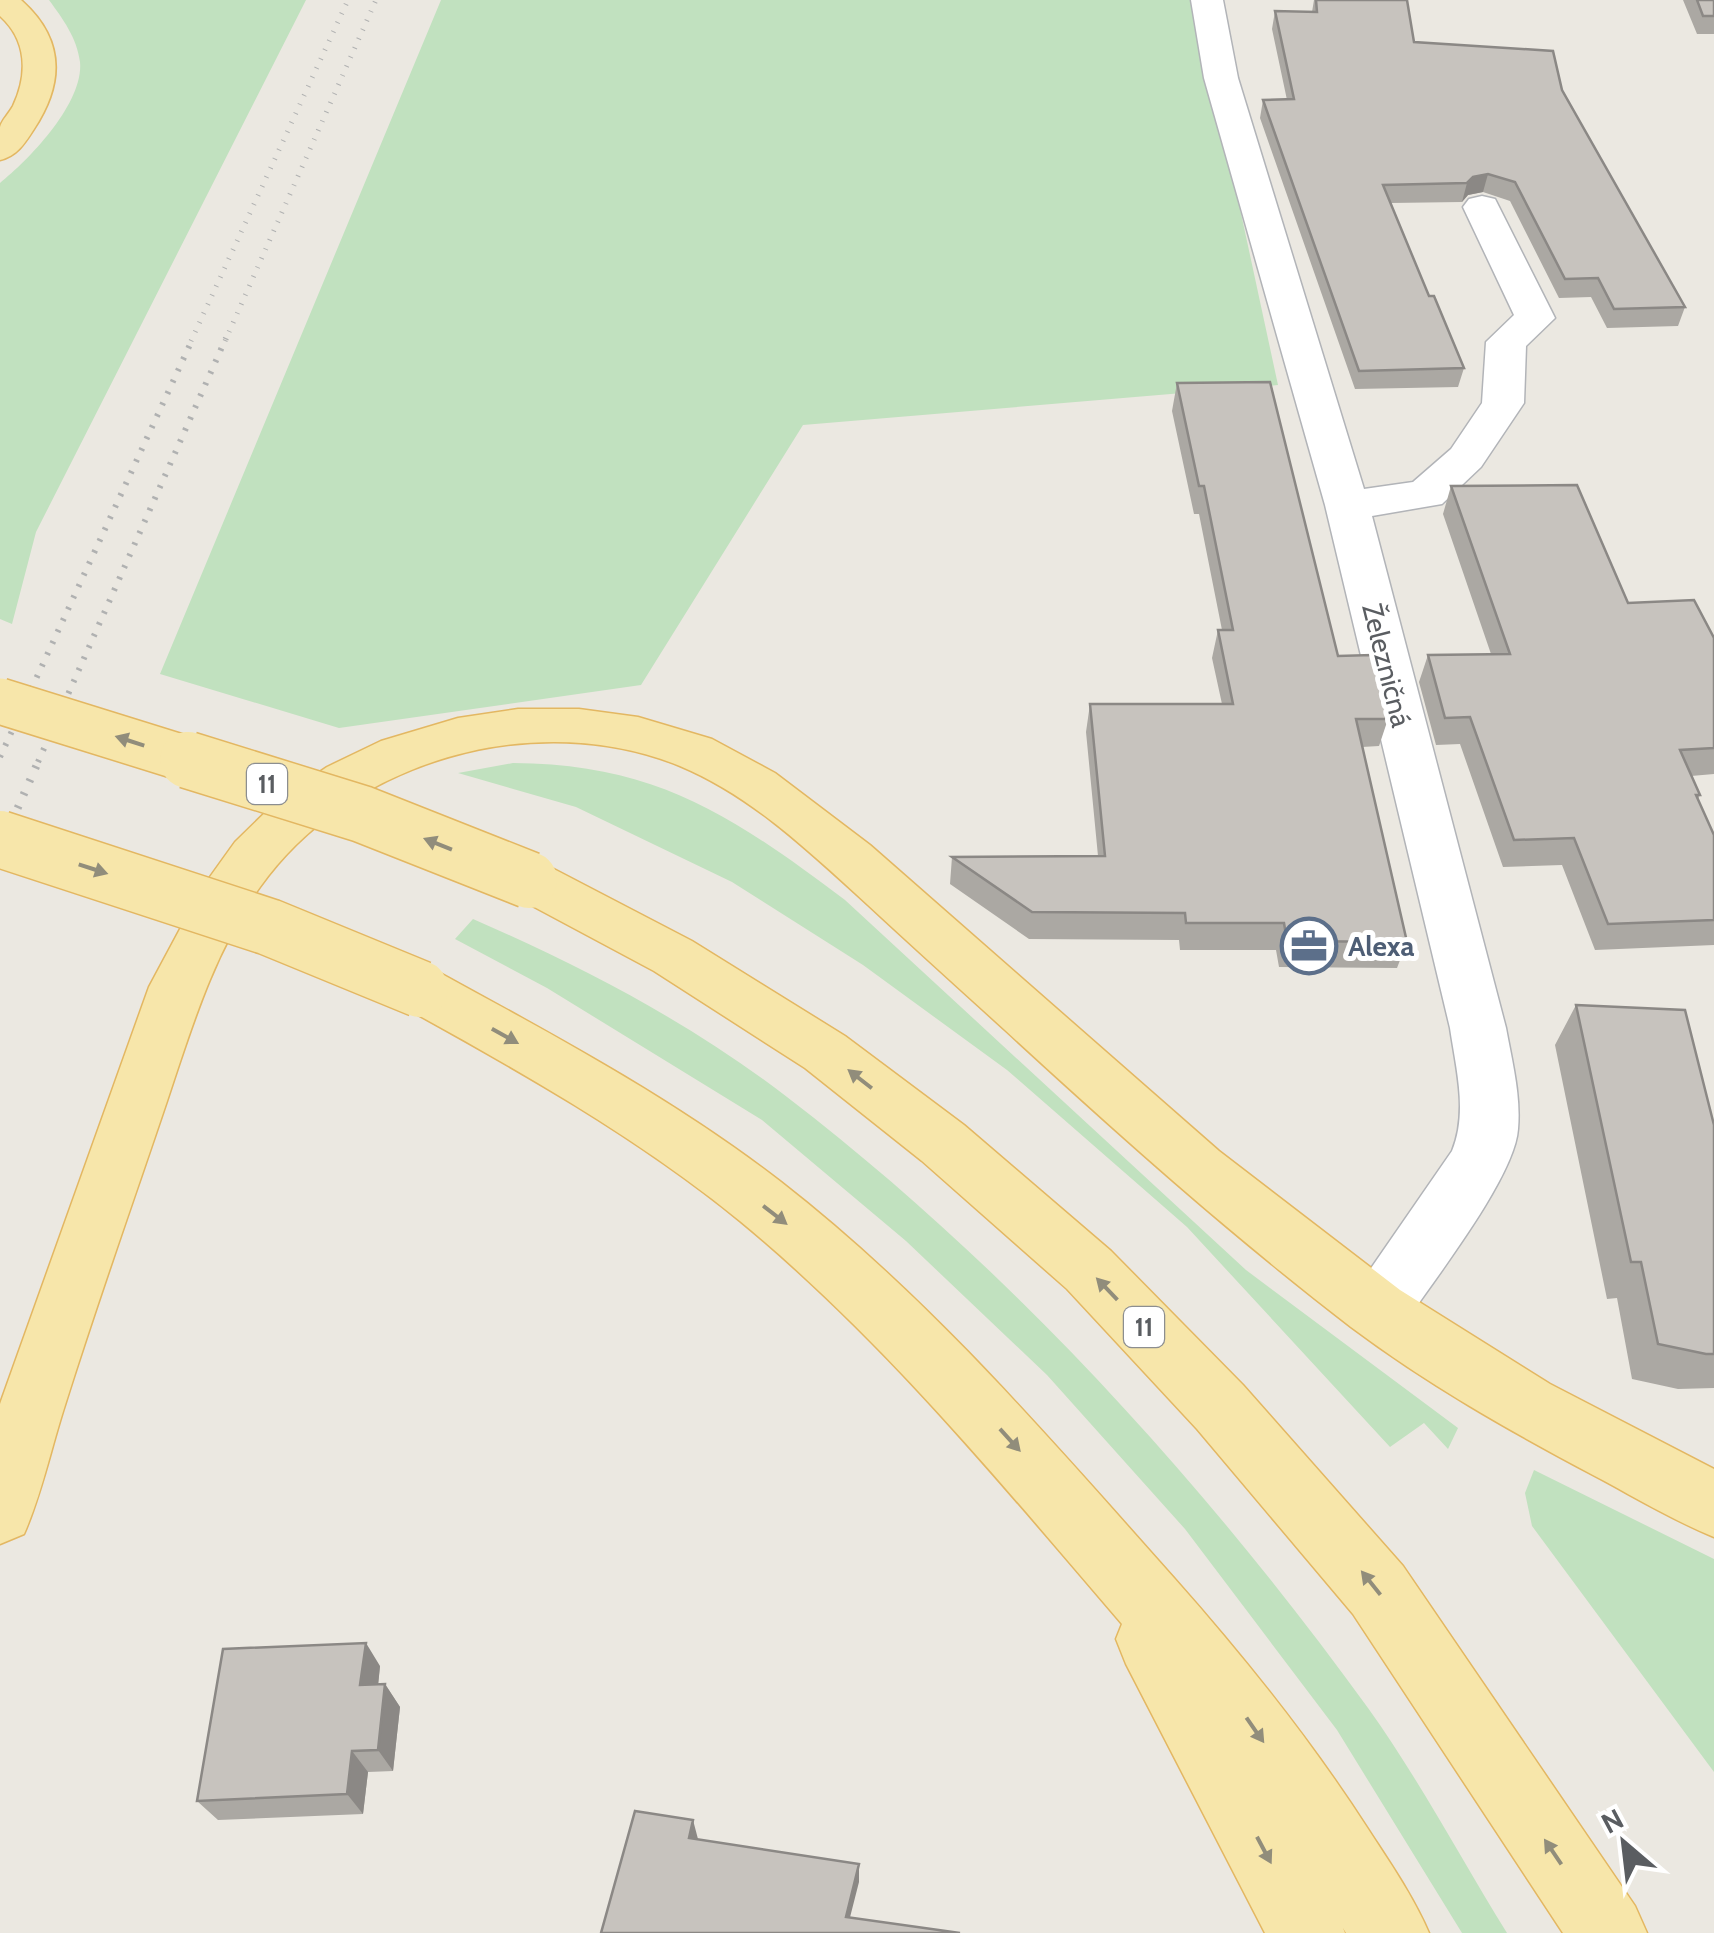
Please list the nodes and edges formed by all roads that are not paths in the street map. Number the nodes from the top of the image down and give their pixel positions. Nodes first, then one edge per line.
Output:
1 (2, 0) edge
2 (1207, 0) edge
3 (0, 148) edge
4 (1482, 207) dead end
5 (1346, 505) junction
6 (0, 701) edge
7 (0, 839) edge
8 (1378, 1310) junction
9 (1714, 1504) edge
10 (0, 1511) edge
11 (1102, 1548) junction
12 (1306, 1933) edge
13 (1390, 1933) edge
14 (1608, 1933) edge

1 - 3 main road
2 - 5 street, Železničná
4 - 5 street
5 - 8 street, Železničná
14 -> 6 main road, 11, bridge
7 -> 11 main road, bridge
8 - 9 main road
8 - 10 main road
11 -> 12 main road
11 -> 13 main road

